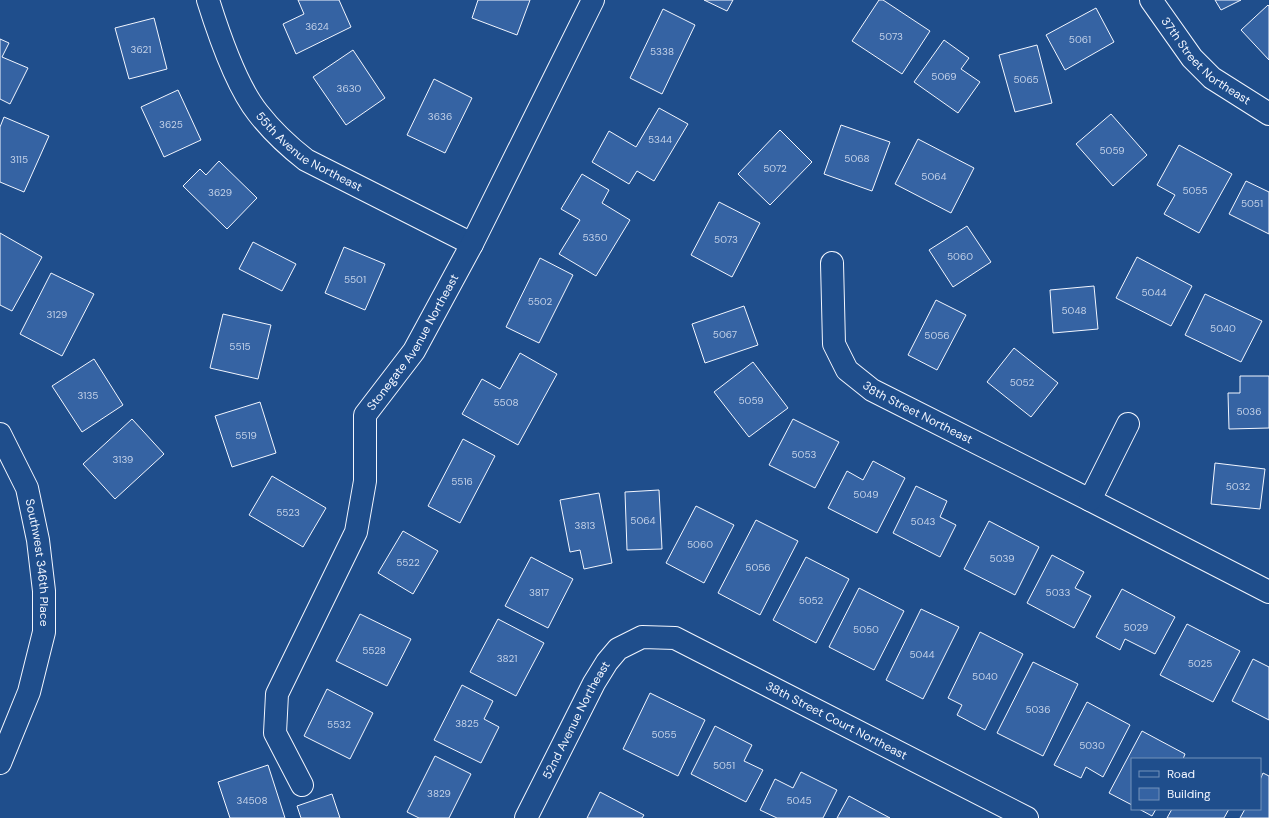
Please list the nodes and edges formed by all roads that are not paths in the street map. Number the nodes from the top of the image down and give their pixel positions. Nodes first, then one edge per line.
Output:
1 (208, 0) edge
2 (592, 0) edge
3 (1151, 0) edge
4 (1269, 114) edge
5 (472, 244) junction
6 (832, 263) dead end
7 (1128, 424) dead end
8 (0, 434) edge
9 (1090, 500) junction
10 (1269, 592) edge
11 (642, 637) joint
12 (0, 762) edge
13 (302, 785) dead end
14 (526, 818) edge
15 (1027, 818) edge

1 - 5 street, 55th Avenue Northeast
2 - 5 street, Stonegate Avenue Northeast
3 - 4 street, 37th Street Northeast
5 - 13 street, Stonegate Avenue Northeast
6 - 9 street, 38th Street Northeast
7 - 9 street
8 - 12 street, Southwest 346th Place
9 - 10 street, 38th Street Northeast
11 - 14 street, 52nd Avenue Northeast
11 - 15 street, 38th Street Court Northeast

